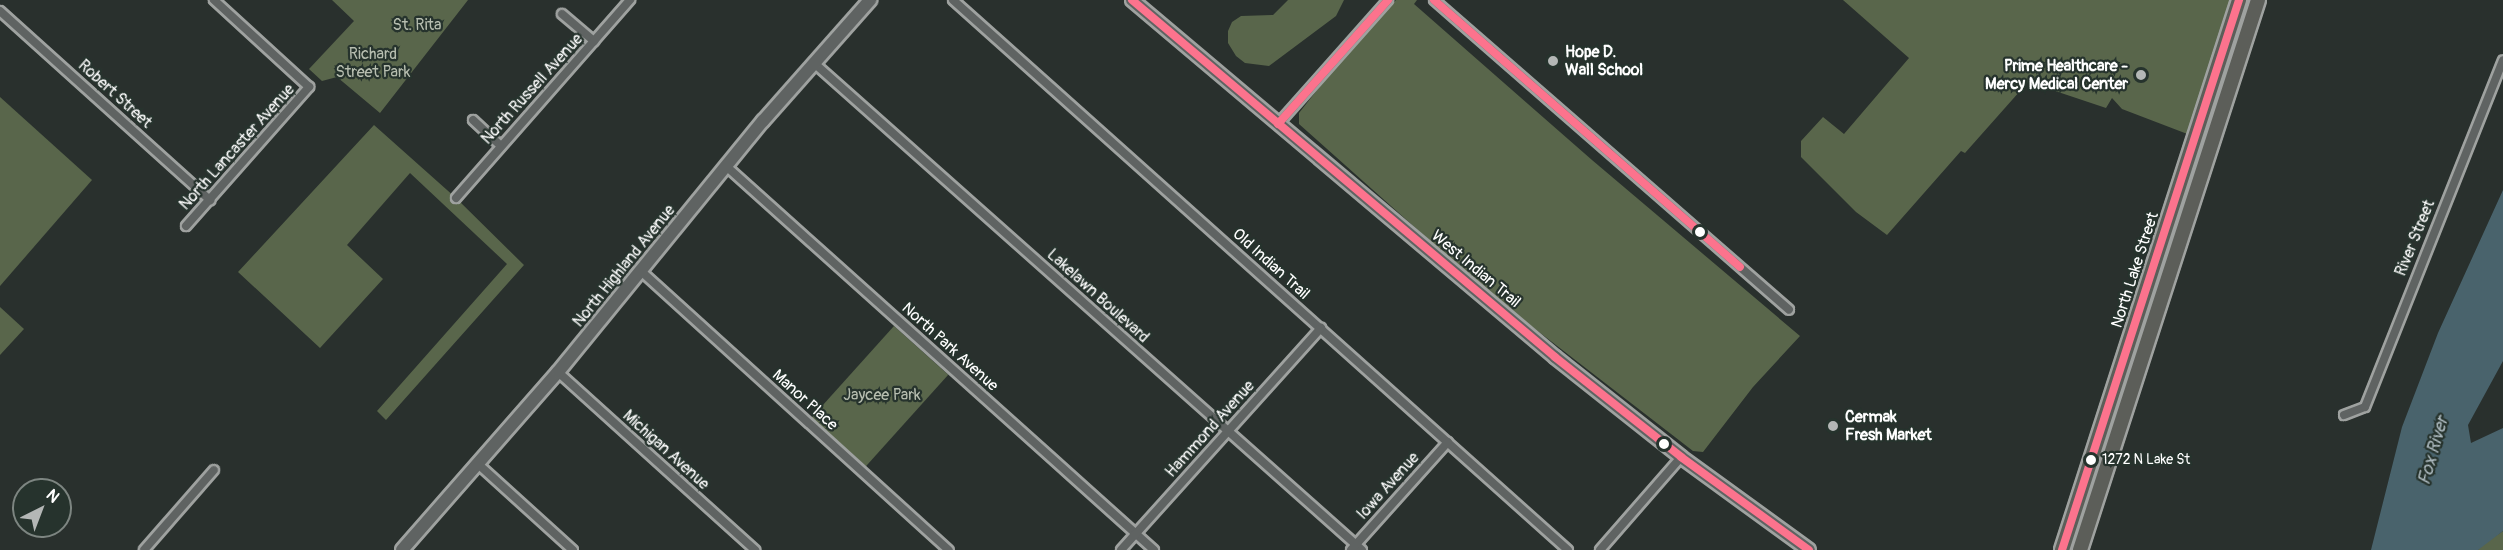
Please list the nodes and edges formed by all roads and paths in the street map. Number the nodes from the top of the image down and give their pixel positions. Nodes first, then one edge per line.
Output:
1 (214, 0) edge
2 (630, 0) edge
3 (870, 0) edge
4 (953, 0) edge
5 (1132, 0) edge
6 (1388, 0) edge
7 (1434, 0) edge
8 (2239, 0) edge
9 (2258, 0) edge
10 (0, 11) edge
11 (561, 14) dead end
12 (594, 41) junction
13 (2503, 60) edge
14 (814, 63) junction
15 (473, 120) dead end
16 (1278, 124) junction
17 (501, 146) junction
18 (726, 166) junction
19 (456, 198) dead end
20 (210, 200) junction
21 (186, 226) dead end
22 (642, 272) junction
23 (1789, 310) dead end
24 (1321, 328) junction
25 (558, 372) junction
26 (2344, 415) dead end
27 (1228, 431) junction
28 (1448, 442) junction
29 (1682, 457) junction
30 (478, 464) junction
31 (214, 470) dead end
32 (1136, 534) junction
33 (1356, 548) edge
34 (144, 550) edge
35 (402, 550) edge
36 (573, 550) edge
37 (755, 550) edge
38 (949, 550) edge
39 (1121, 550) edge
40 (1154, 550) edge
41 (1568, 550) edge
42 (1600, 550) edge
43 (1809, 550) edge
44 (2062, 550) edge
45 (2080, 550) edge

1 - 20 street, North Lancaster Avenue
2 - 12 street, North Russell Avenue
3 - 14 main road, North Highland Avenue
4 - 24 street, Old Indian Trail
5 - 16 main road, West Indian Trail
6 - 16 street
7 - 23 street
8 - 44 main road, North Lake Street
9 - 45 main road, North Lake Street
10 - 20 street, Robert Street
11 - 12 street
12 - 17 street, North Russell Avenue
13 - 26 street, River Street
14 - 18 main road, North Highland Avenue
14 - 27 street, Lakelawn Boulevard
15 - 17 street
16 - 29 main road, West Indian Trail
17 - 19 street, North Russell Avenue
18 - 22 main road, North Highland Avenue
18 - 32 street, North Park Avenue
20 - 21 street, North Lancaster Avenue
22 - 25 main road, North Highland Avenue
22 - 38 street, Manor Place
24 - 27 street, Hammond Avenue
24 - 28 street, Old Indian Trail
25 - 30 main road, North Highland Avenue
25 - 37 street, Michigan Avenue
27 - 32 street, Hammond Avenue
27 - 33 street, Lakelawn Boulevard
28 - 33 street, Iowa Avenue
28 - 41 street, Old Indian Trail
29 - 42 street
29 - 43 main road, West Indian Trail
30 - 35 main road, North Highland Avenue
30 - 36 street
31 - 34 street
32 - 39 street, Hammond Avenue
32 - 40 street, North Park Avenue

